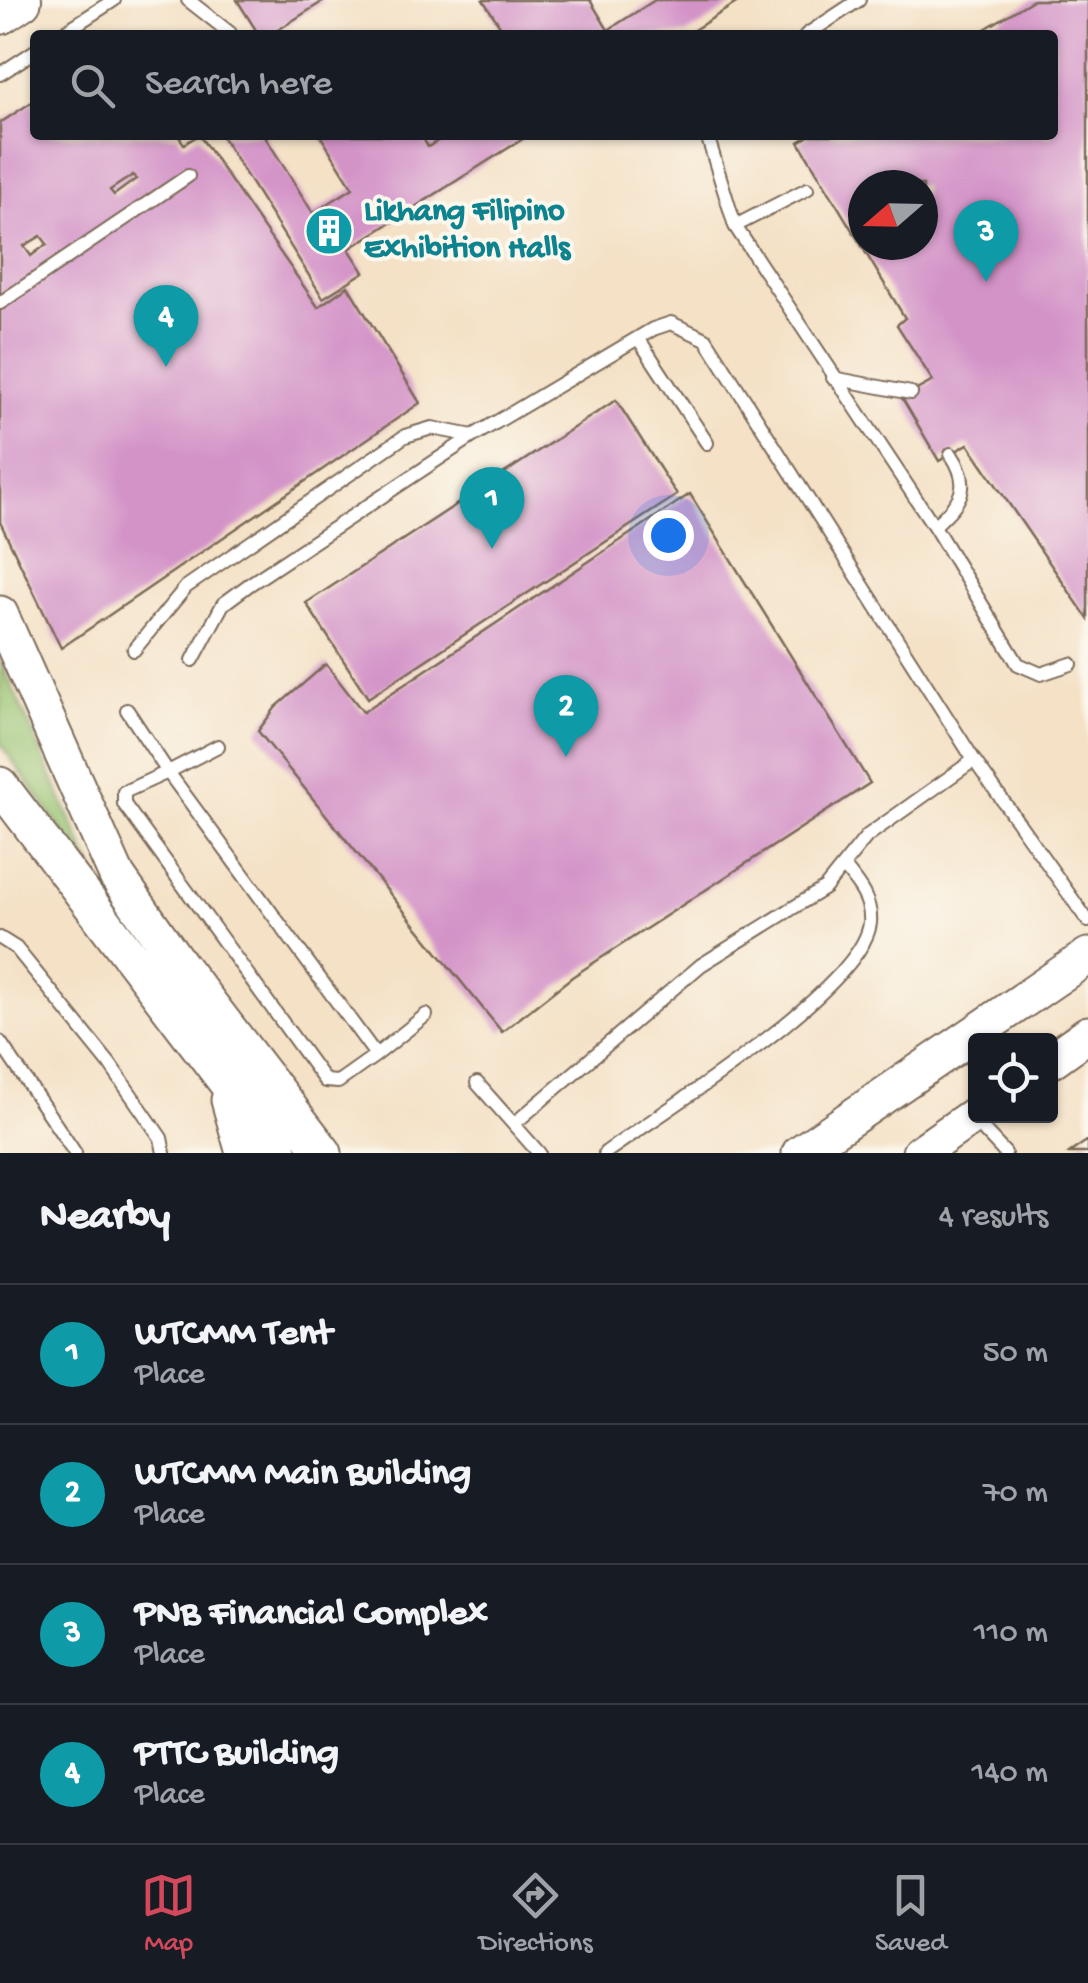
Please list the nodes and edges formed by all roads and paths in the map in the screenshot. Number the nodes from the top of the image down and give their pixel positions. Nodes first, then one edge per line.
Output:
1 (22, 0) edge
2 (114, 0) edge
3 (188, 0) edge
4 (858, 0) edge
5 (0, 14) edge
6 (68, 30) edge
7 (227, 30) edge
8 (813, 30) edge
9 (30, 54) edge
10 (0, 74) edge
11 (709, 140) edge
12 (188, 176) dead end
13 (807, 189) dead end
14 (735, 226) junction
15 (0, 303) edge
16 (638, 338) junction
17 (833, 378) junction
18 (911, 393) dead end
19 (472, 436) junction
20 (707, 443) dead end
21 (951, 454) dead end
22 (934, 526) junction
23 (0, 614) edge
24 (134, 650) dead end
25 (192, 660) dead end
26 (1071, 664) dead end
27 (127, 710) dead end
28 (218, 746) dead end
29 (974, 760) junction
30 (168, 772) junction
31 (0, 785) edge
32 (845, 868) junction
33 (1088, 921) edge
34 (0, 938) edge
35 (1088, 956) edge
36 (426, 1015) dead end
37 (1088, 1034) edge
38 (0, 1042) edge
39 (376, 1055) junction
40 (1058, 1055) edge
41 (210, 1064) junction
42 (478, 1083) dead end
43 (968, 1119) edge
44 (515, 1123) junction
45 (980, 1123) edge
46 (75, 1153) edge
47 (164, 1153) edge
48 (244, 1153) edge
49 (280, 1153) edge
50 (324, 1153) edge
51 (539, 1153) edge
52 (606, 1153) edge
53 (800, 1153) edge
54 (920, 1153) edge
55 (1004, 1153) edge

1 - 5 main road
2 - 6 lane
3 - 7 lane
4 - 8 lane
9 - 10 lane
11 - 14 lane
12 - 15 lane
13 - 14 lane
14 - 17 lane
16 - 19 lane
16 - 20 lane
16 - 29 lane
17 - 18 lane
17 - 22 lane
19 - 24 lane
19 - 25 lane
21 - 22 lane
22 - 26 lane
23 - 50 main road
27 - 30 lane
28 - 30 lane
29 - 32 lane
29 - 33 lane
30 - 39 lane
30 - 39 lane
31 - 41 main road
32 - 44 lane
32 - 52 lane
34 - 47 lane
35 - 53 main road
36 - 39 lane
37 - 40 main road
38 - 46 lane
41 - 48 main road
41 - 49 main road
42 - 44 lane
43 - 54 main road
44 - 51 lane
45 - 55 lane

